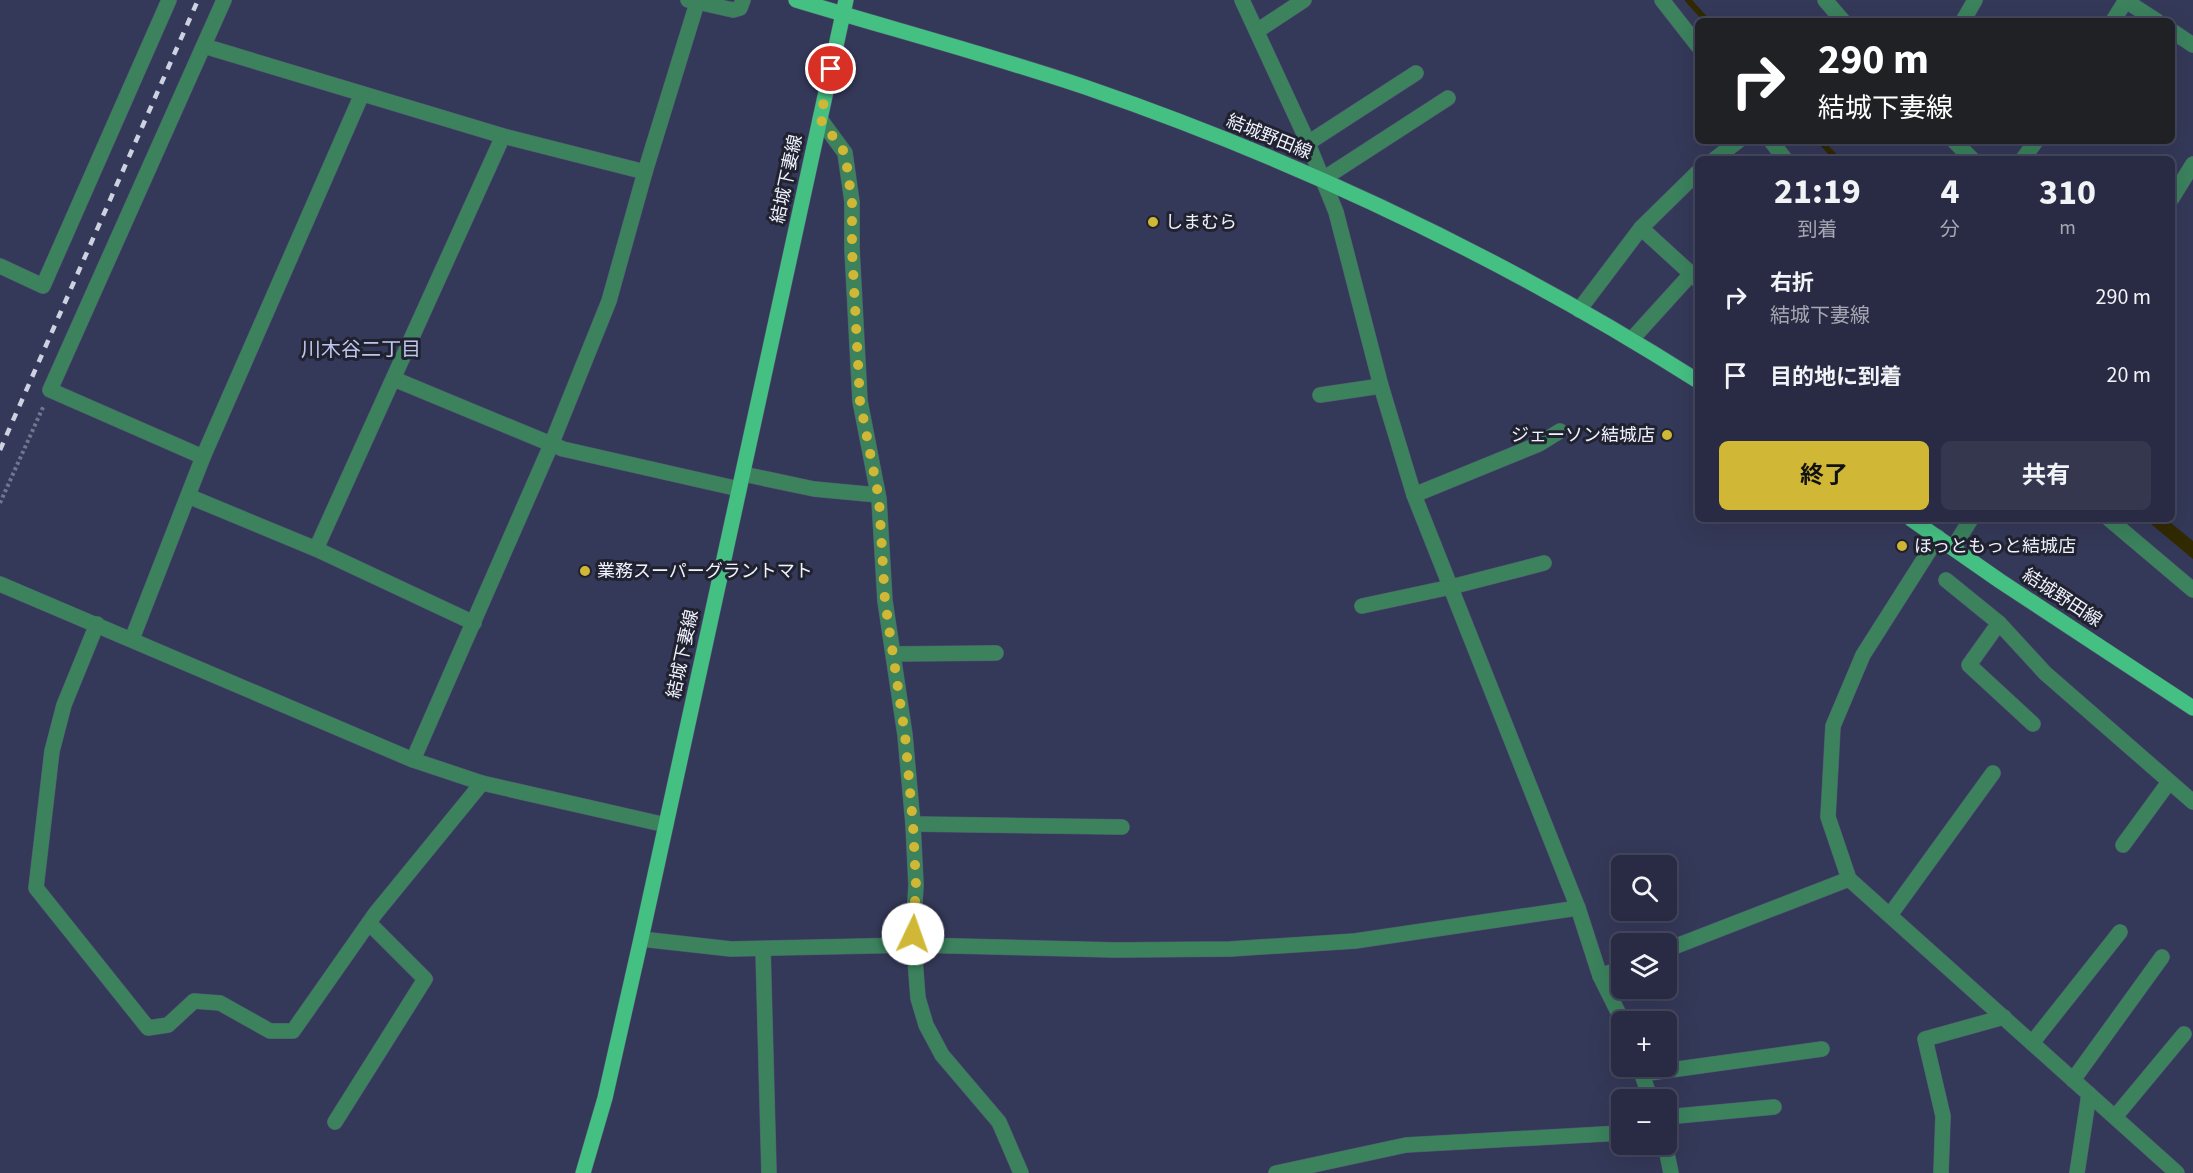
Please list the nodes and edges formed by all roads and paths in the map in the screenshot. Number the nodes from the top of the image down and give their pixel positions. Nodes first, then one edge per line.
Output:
1 (169, 0) edge
2 (224, 0) edge
3 (743, 0) edge
4 (796, 0) edge
5 (1242, 0) edge
6 (1304, 0) edge
7 (1662, 0) edge
8 (1975, 0) edge
9 (2126, 0) edge
10 (693, 1) edge
11 (844, 7) edge
12 (1965, 18) edge
13 (2115, 18) edge
14 (2153, 18) edge
15 (1257, 31) junction
16 (2175, 33) edge
17 (1695, 42) edge
18 (2193, 45) edge
19 (204, 46) junction
20 (1416, 73) dead end
21 (362, 93) junction
22 (1448, 98) dead end
23 (820, 119) junction
24 (503, 136) junction
25 (1308, 143) junction
26 (1734, 144) edge
27 (1773, 144) edge
28 (1957, 144) edge
29 (1719, 156) edge
30 (1783, 156) edge
31 (1969, 156) edge
32 (2193, 164) edge
33 (645, 172) junction
34 (1695, 175) edge
35 (1323, 179) junction
36 (2175, 193) edge
37 (1641, 228) junction
38 (0, 266) edge
39 (1695, 277) edge
40 (1579, 310) junction
41 (1632, 339) junction
42 (393, 379) junction
43 (1695, 379) edge
44 (1381, 386) junction
45 (50, 390) junction
46 (1320, 395) dead end
47 (1560, 431) dead end
48 (551, 445) junction
49 (203, 457) junction
50 (741, 482) junction
51 (878, 495) junction
52 (1414, 495) junction
53 (188, 496) junction
54 (0, 502) edge
55 (1916, 522) edge
56 (1969, 522) edge
57 (2113, 522) edge
58 (1938, 537) junction
59 (1953, 548) junction
60 (316, 549) junction
61 (1544, 563) dead end
62 (1946, 580) dead end
63 (0, 584) edge
64 (1451, 587) junction
65 (2193, 590) edge
66 (1362, 606) dead end
67 (1999, 622) junction
68 (474, 623) junction
69 (97, 624) junction
70 (132, 639) junction
71 (996, 653) dead end
72 (893, 654) junction
73 (2193, 708) edge
74 (2033, 724) dead end
75 (412, 760) junction
76 (1993, 773) dead end
77 (2169, 782) junction
78 (482, 783) junction
79 (2193, 802) edge
80 (913, 824) junction
81 (666, 825) junction
82 (1122, 827) dead end
83 (2123, 845) dead end
84 (1850, 879) junction
85 (1578, 908) junction
86 (1890, 915) junction
87 (369, 923) junction
88 (2120, 932) dead end
89 (641, 939) junction
90 (914, 945) junction
91 (1677, 946) edge
92 (763, 950) junction
93 (2162, 957) dead end
94 (1611, 972) edge
95 (1600, 976) junction
96 (1618, 1011) edge
97 (2004, 1017) junction
98 (2184, 1034) dead end
99 (2032, 1043) junction
100 (1822, 1049) dead end
101 (1677, 1066) edge
102 (2073, 1080) junction
103 (2089, 1094) junction
104 (1774, 1107) dead end
105 (1677, 1116) edge
106 (2115, 1117) junction
107 (335, 1122) dead end
108 (1611, 1134) edge
109 (1667, 1155) edge
110 (583, 1173) edge
111 (769, 1173) edge
112 (1021, 1173) edge
113 (1276, 1173) edge
114 (1671, 1173) edge
115 (1941, 1173) edge
116 (2077, 1173) edge
117 (2177, 1173) edge

1 - 38 street
2 - 19 street
3 - 10 street
4 - 11 main road, 結城野田線
5 - 15 street
6 - 15 street
7 - 17 street
8 - 12 street
9 - 13 street
9 - 14 street
10 - 33 street
11 - 23 main road, 結城下妻線
11 - 35 main road, 結城野田線
15 - 25 street
16 - 18 street
19 - 21 street
19 - 45 street
20 - 25 street
21 - 24 street
21 - 49 street
22 - 35 street
23 - 50 main road, 結城下妻線
23 - 51 street
24 - 33 street
24 - 42 street
25 - 35 street
26 - 29 street
27 - 30 street
28 - 31 street
32 - 36 street
33 - 48 street
34 - 37 street
35 - 40 main road, 結城野田線
35 - 44 street
37 - 39 street
37 - 40 street
39 - 41 street
40 - 41 main road, 結城野田線
41 - 43 main road, 結城野田線
42 - 48 street
42 - 60 street
44 - 46 street
44 - 52 street
45 - 49 street
45 - 54 path
47 - 52 street
48 - 50 street
48 - 68 street
49 - 53 street
50 - 51 street
50 - 81 main road, 結城下妻線
51 - 72 street
52 - 64 street
53 - 60 street
53 - 70 street
55 - 58 main road, 結城野田線
56 - 59 street
57 - 65 street
58 - 59 main road, 結城野田線
58 - 84 street
59 - 73 main road, 結城野田線
60 - 68 street
61 - 64 street
62 - 67 street
63 - 69 street
64 - 66 street
64 - 85 street
67 - 74 street
67 - 77 street
68 - 75 street
69 - 70 street
69 - 87 street
70 - 75 street
71 - 72 street
72 - 80 street
75 - 78 street
76 - 86 street
77 - 79 street
77 - 83 street
78 - 81 street
78 - 87 street
80 - 82 street
80 - 90 street
81 - 89 main road, 結城下妻線
84 - 86 street
84 - 91 street
85 - 90 street
85 - 95 street
86 - 97 street
87 - 107 street
88 - 99 street
89 - 92 street
89 - 110 main road, 結城下妻線
90 - 92 street
90 - 112 street
92 - 111 street
93 - 102 street
94 - 95 street
95 - 96 street
97 - 99 street
97 - 115 street
98 - 106 street
99 - 102 street
100 - 101 street
102 - 103 street
103 - 106 street
103 - 116 street
104 - 105 street
106 - 117 street
108 - 113 street
109 - 114 street

